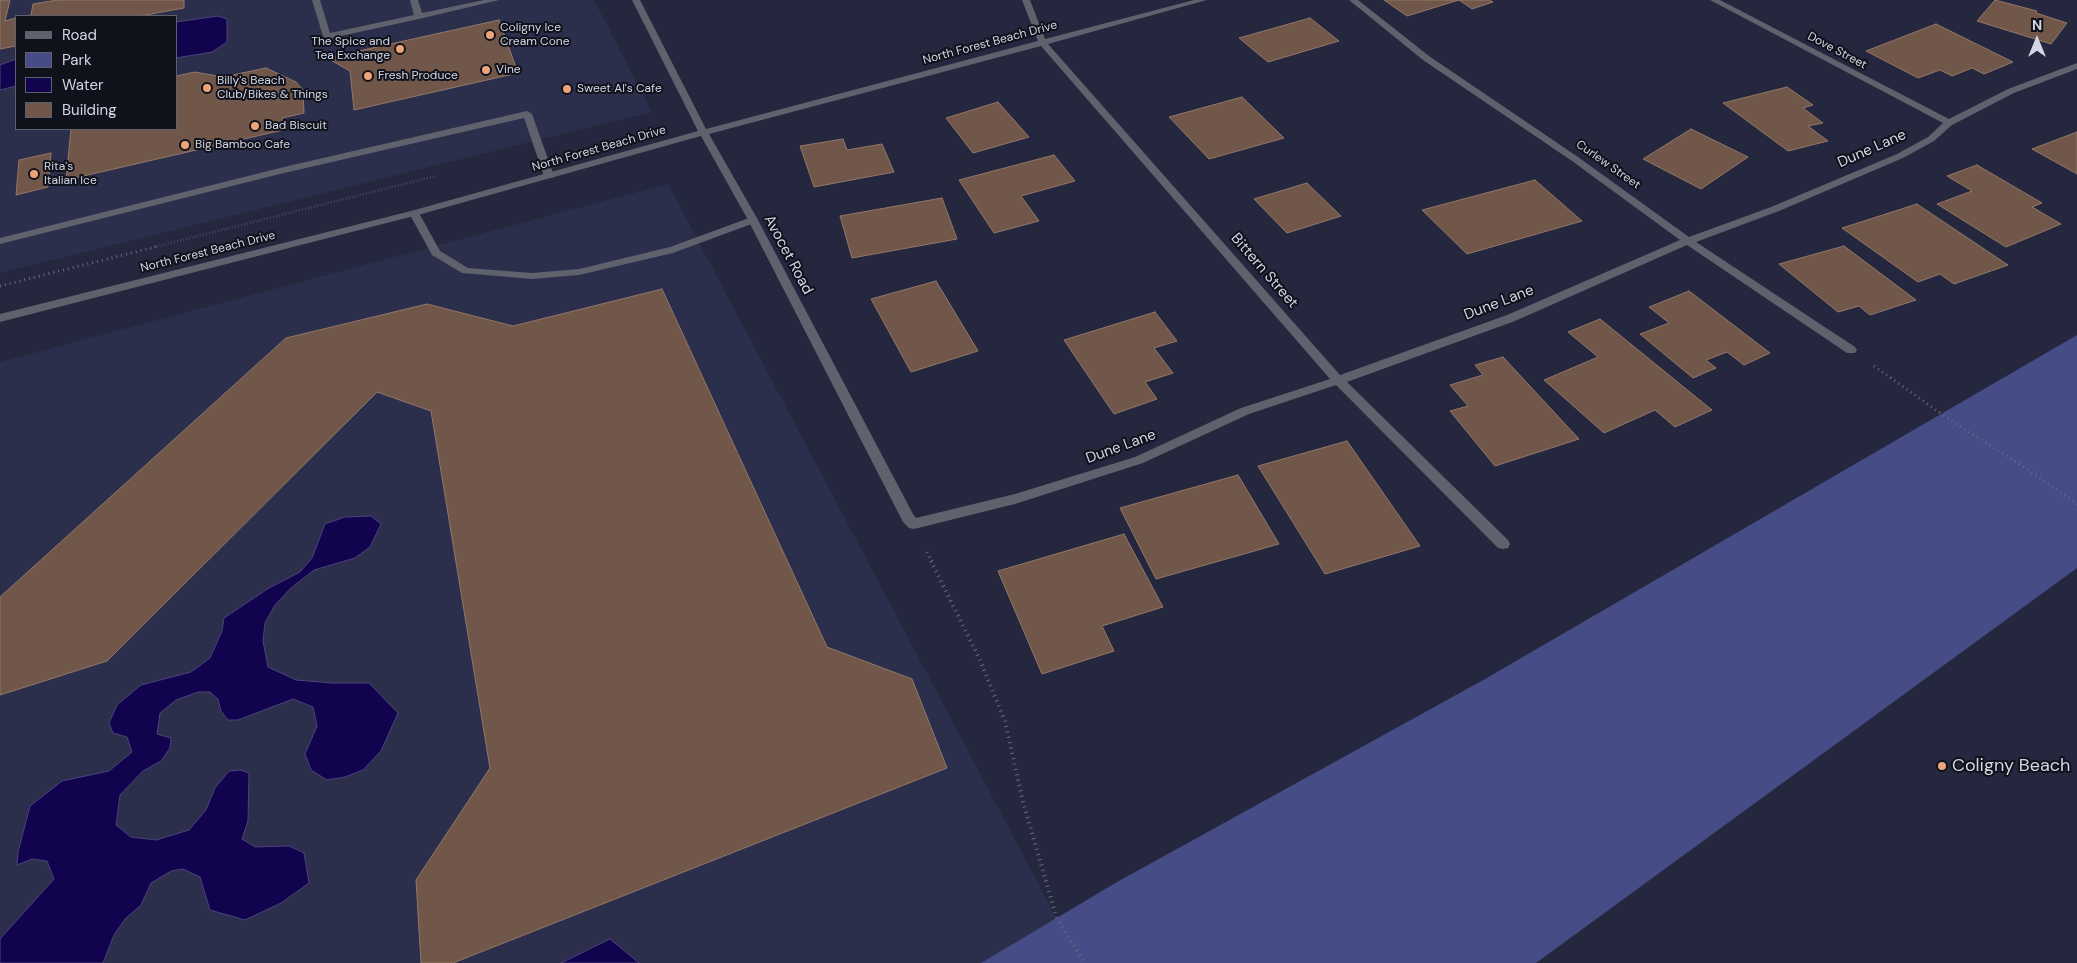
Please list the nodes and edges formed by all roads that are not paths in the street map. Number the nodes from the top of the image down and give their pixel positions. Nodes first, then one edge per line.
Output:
1 (316, 0) edge
2 (414, 0) edge
3 (495, 0) edge
4 (636, 0) edge
5 (1026, 0) edge
6 (1203, 0) edge
7 (1353, 0) edge
8 (1714, 0) edge
9 (419, 17) junction
10 (1042, 42) junction
11 (2077, 66) edge
12 (1949, 122) junction
13 (703, 133) junction
14 (549, 176) junction
15 (414, 213) junction
16 (753, 220) junction
17 (0, 241) edge
18 (1688, 241) junction
19 (0, 318) edge
20 (1851, 350) road end
21 (1337, 379) junction
22 (914, 524) joint
23 (1503, 544) dead end

1 - 9 street
2 - 9 street
3 - 9 street
4 - 13 street, Avocet Road
5 - 10 street, Bittern Street
6 - 10 street, North Forest Beach Drive
7 - 18 street, Curlew Street
8 - 12 street, Dove Street
10 - 13 street, North Forest Beach Drive
10 - 21 street, Bittern Street
11 - 12 street, Dune Lane
12 - 18 street, Dune Lane
13 - 14 street, North Forest Beach Drive
13 - 16 street, Avocet Road
14 - 15 street, North Forest Beach Drive
14 - 17 street
15 - 16 street
15 - 19 street, North Forest Beach Drive
16 - 22 street, Avocet Road
18 - 20 street, Curlew Street
18 - 21 street, Dune Lane
21 - 22 street, Dune Lane
21 - 23 street, Bittern Street

